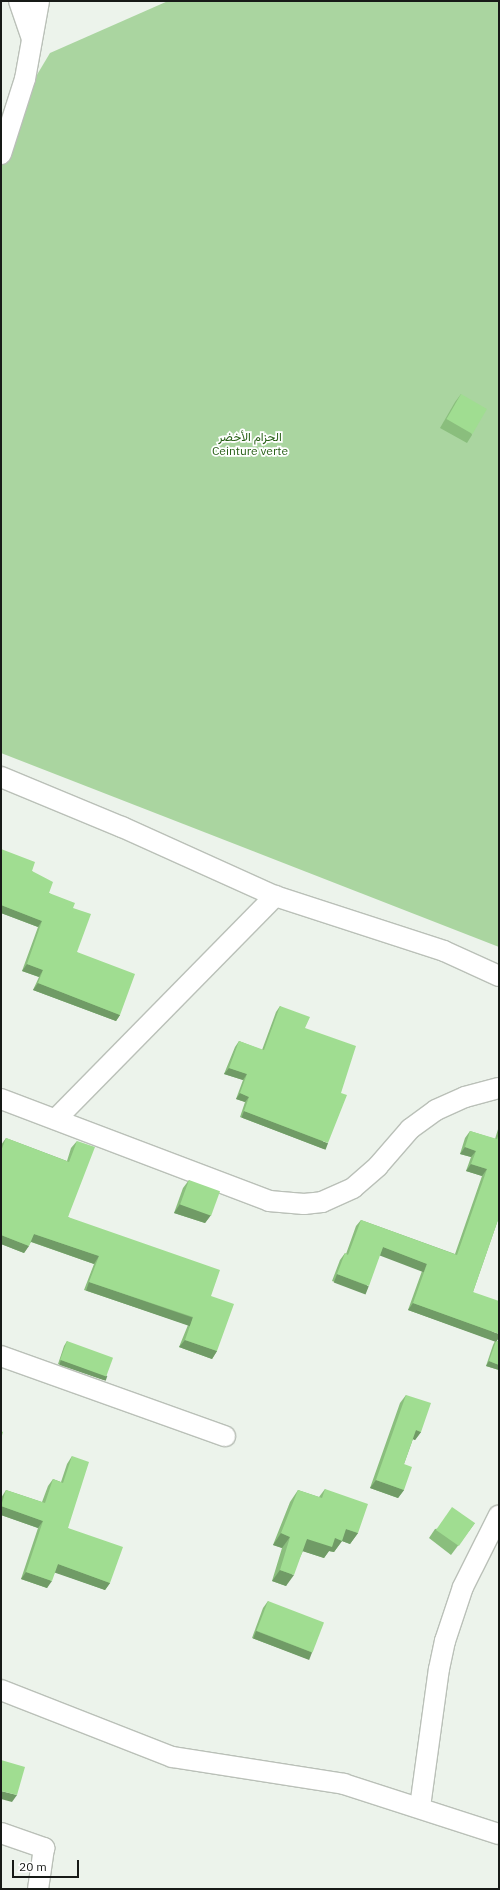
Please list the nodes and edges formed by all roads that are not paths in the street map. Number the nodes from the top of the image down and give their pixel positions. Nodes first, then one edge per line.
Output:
1 (19, 1) edge
2 (39, 1) edge
3 (33, 42) junction
4 (1, 154) edge
5 (1, 777) edge
6 (275, 896) junction
7 (499, 976) edge
8 (499, 1088) edge
9 (1, 1099) edge
10 (56, 1119) junction
11 (1, 1356) edge
12 (225, 1436) dead end
13 (499, 1515) edge
14 (1, 1690) edge
15 (420, 1807) junction
16 (1, 1833) edge
17 (499, 1834) edge
18 (38, 1889) edge

1 - 3 street
2 - 3 street
3 - 4 street
5 - 6 street
6 - 7 street
6 - 10 street
8 - 10 street
9 - 10 street
11 - 12 street
13 - 15 street
14 - 15 street
15 - 17 street
16 - 18 street

